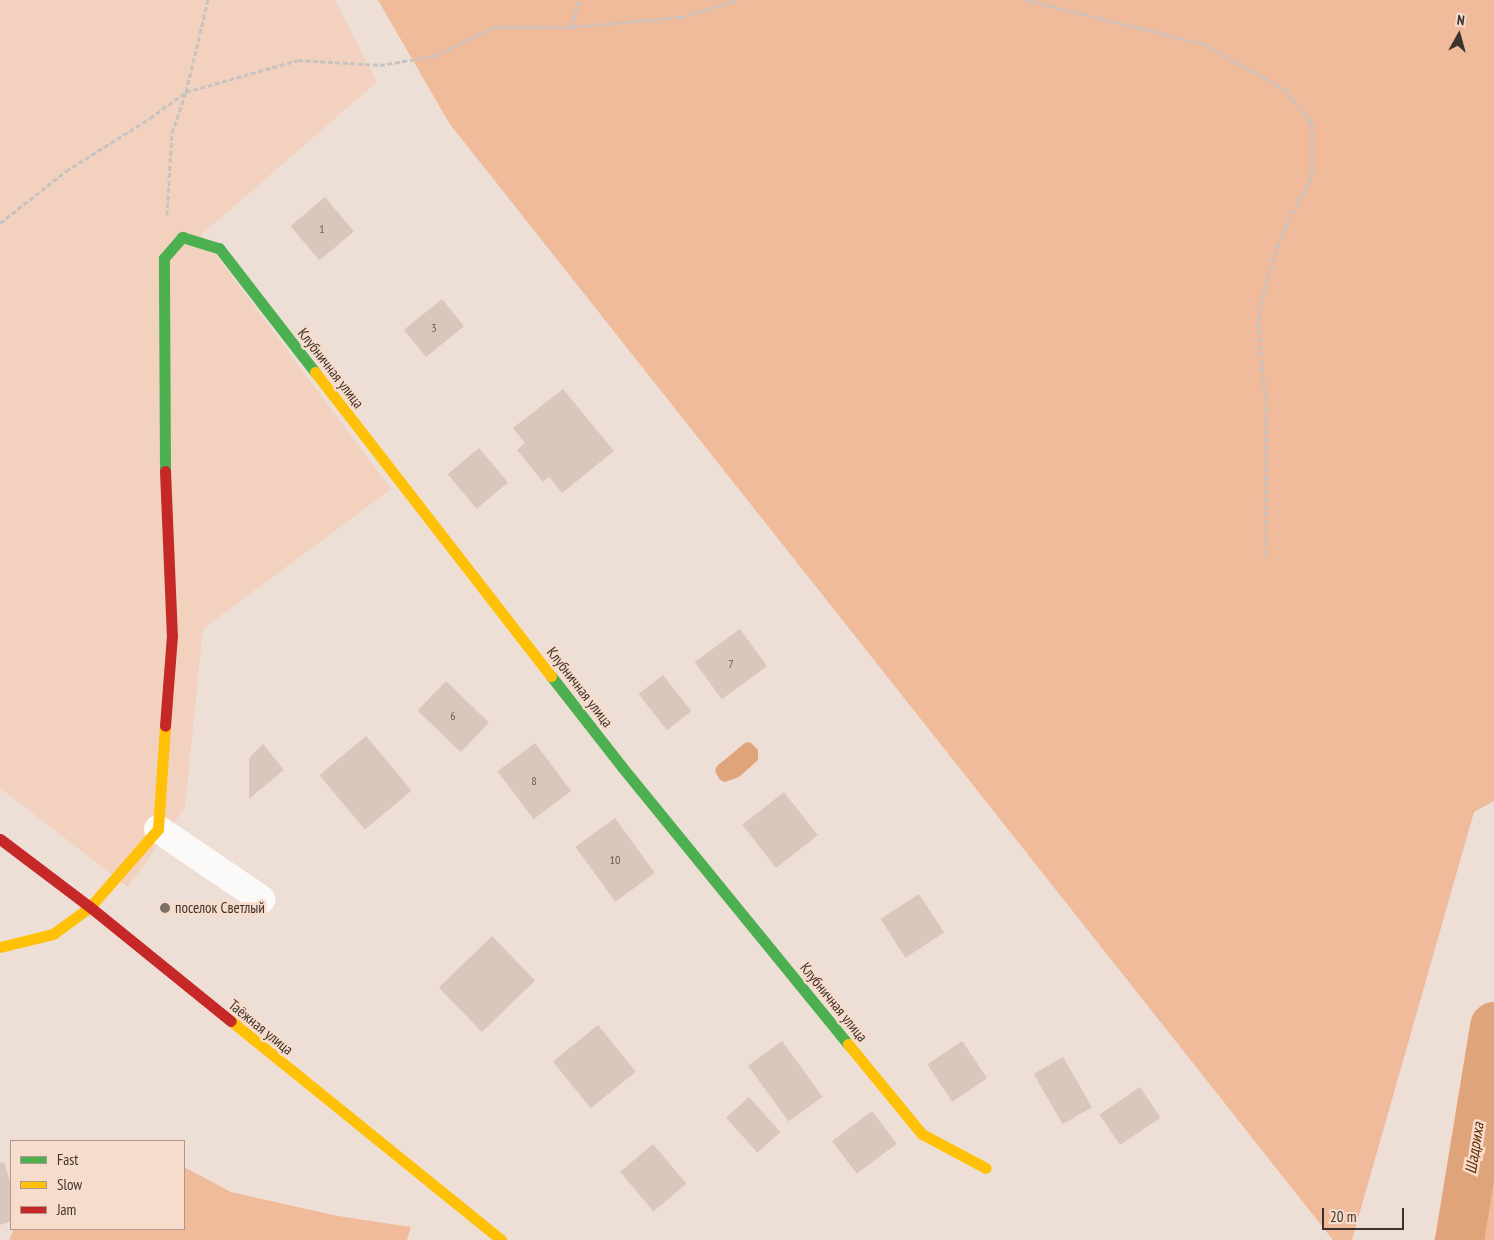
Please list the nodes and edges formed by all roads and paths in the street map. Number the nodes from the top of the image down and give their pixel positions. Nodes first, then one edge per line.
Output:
1 (208, 0) edge
2 (579, 0) edge
3 (739, 0) edge
4 (1026, 0) edge
5 (571, 27) junction
6 (186, 92) junction
7 (0, 223) edge
8 (164, 258) junction
9 (1265, 558) dead end
10 (158, 829) junction
11 (0, 839) edge
12 (261, 898) dead end
13 (90, 907) junction
14 (0, 947) edge
15 (986, 1168) dead end
16 (501, 1240) edge

1 - 6 path
2 - 5 path
3 - 5 path
4 - 9 path
5 - 6 path
6 - 7 path
6 - 8 path
8 - 10 street
8 - 15 street, Клубничная улица
10 - 12 street
10 - 13 street
11 - 13 street, Таёжная улица
13 - 14 street
13 - 16 street, Таёжная улица

